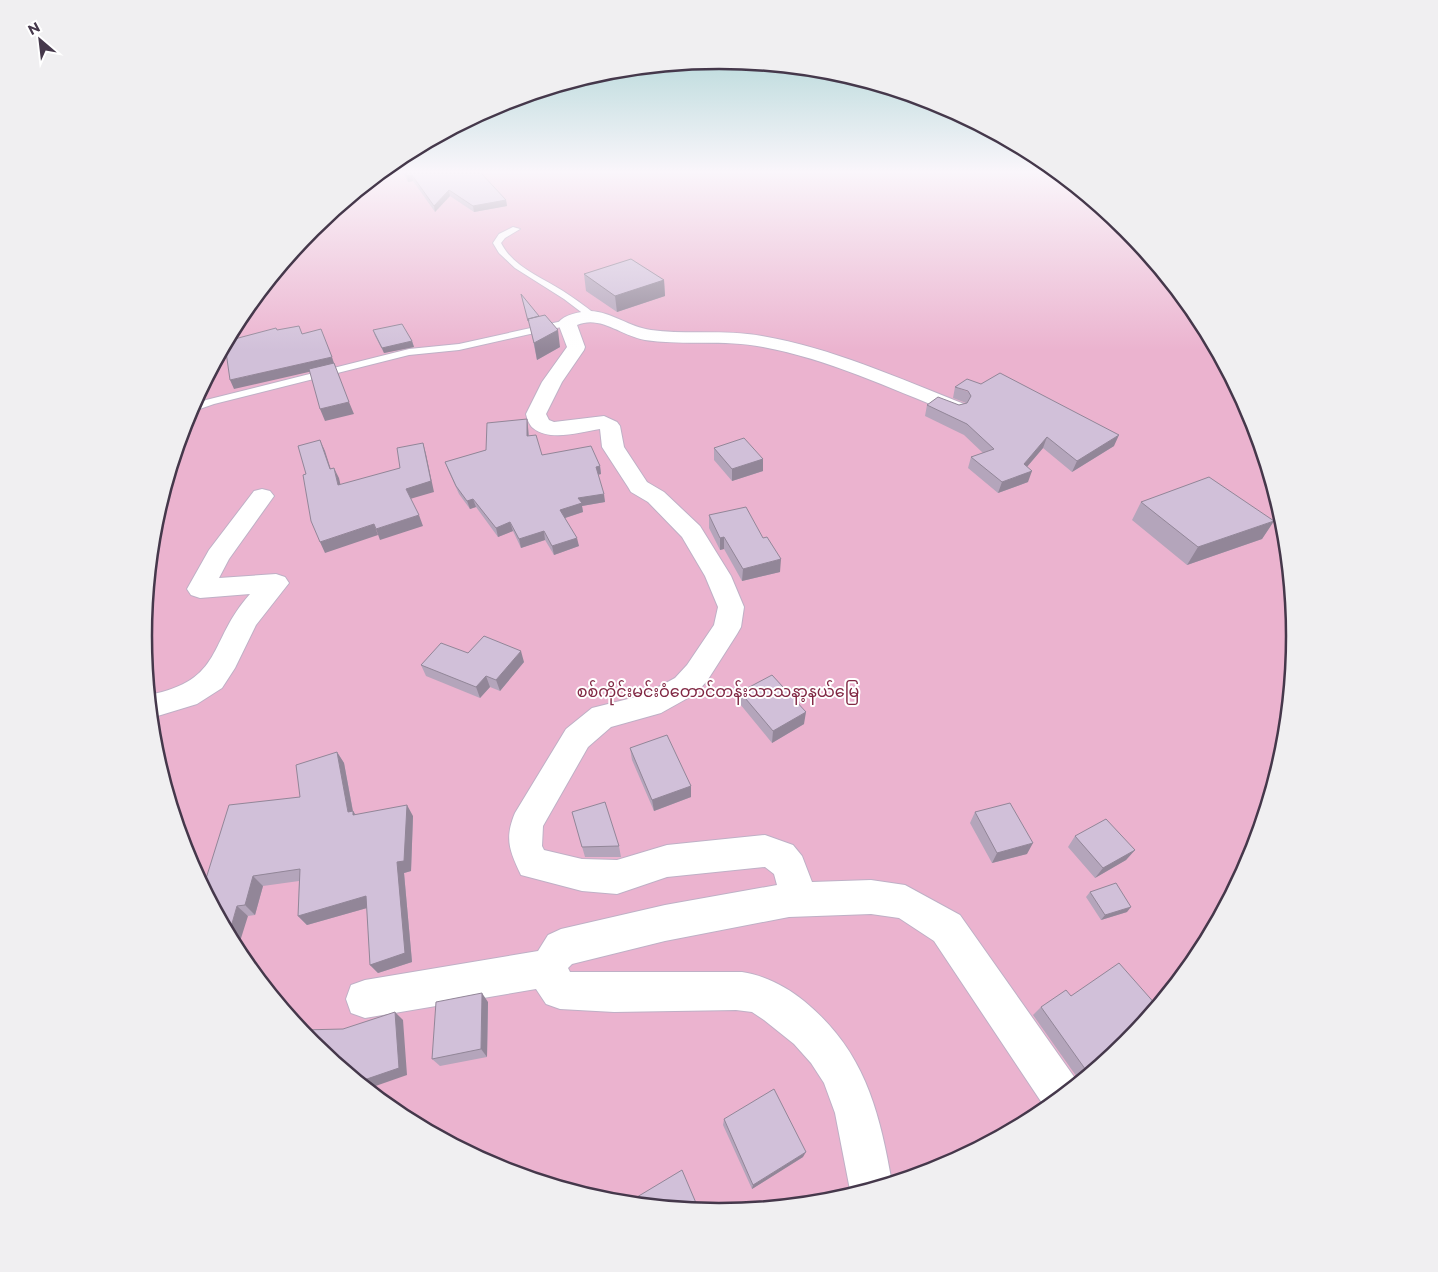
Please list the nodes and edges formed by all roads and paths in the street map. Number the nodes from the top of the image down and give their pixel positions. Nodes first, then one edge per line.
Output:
1 (509, 232) edge
2 (592, 316) junction
3 (567, 323) junction
4 (201, 406) edge
5 (956, 408) edge
6 (262, 496) dead end
7 (157, 706) edge
8 (788, 900) junction
9 (549, 969) junction
10 (365, 999) dead end
11 (1058, 1090) edge
12 (870, 1183) edge

1 - 2 lane
2 - 3 street
2 - 5 street
3 - 4 lane
3 - 8 street
6 - 7 street
8 - 9 street
8 - 11 street
9 - 10 street
9 - 12 street

